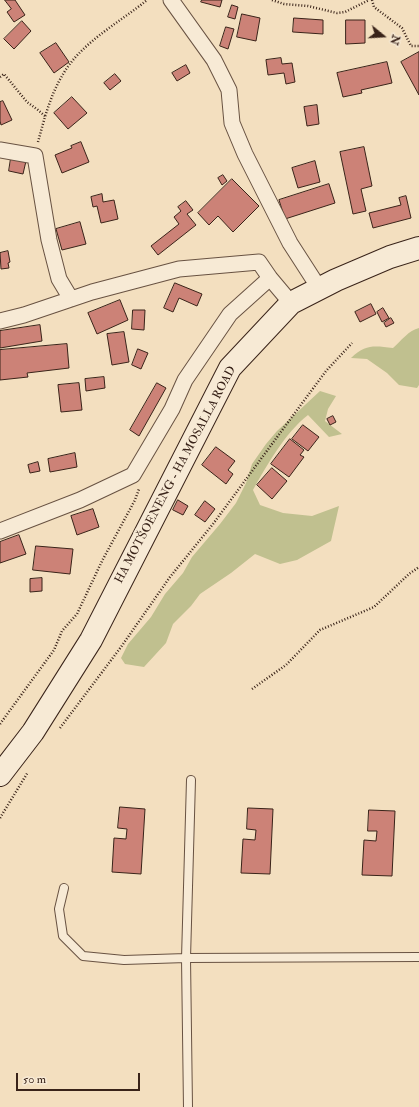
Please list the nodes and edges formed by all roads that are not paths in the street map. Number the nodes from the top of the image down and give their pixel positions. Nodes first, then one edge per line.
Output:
1 (171, 0) edge
2 (0, 150) edge
3 (419, 248) edge
4 (270, 278) junction
5 (319, 288) junction
6 (71, 299) junction
7 (290, 303) junction
8 (0, 321) edge
9 (0, 531) edge
10 (0, 775) edge
11 (191, 780) dead end
12 (64, 888) dead end
13 (419, 957) edge
14 (186, 958) junction
15 (188, 1107) edge

1 - 5 street
2 - 6 street
3 - 5 main road, HA MOTŠOENENG - HA MOSALLA ROAD
4 - 6 street
4 - 7 street
4 - 9 street
5 - 7 main road, HA MOTŠOENENG - HA MOSALLA ROAD
6 - 8 street
7 - 10 main road, HA MOTŠOENENG - HA MOSALLA ROAD
11 - 14 lane
12 - 14 lane
13 - 14 lane
14 - 15 lane

